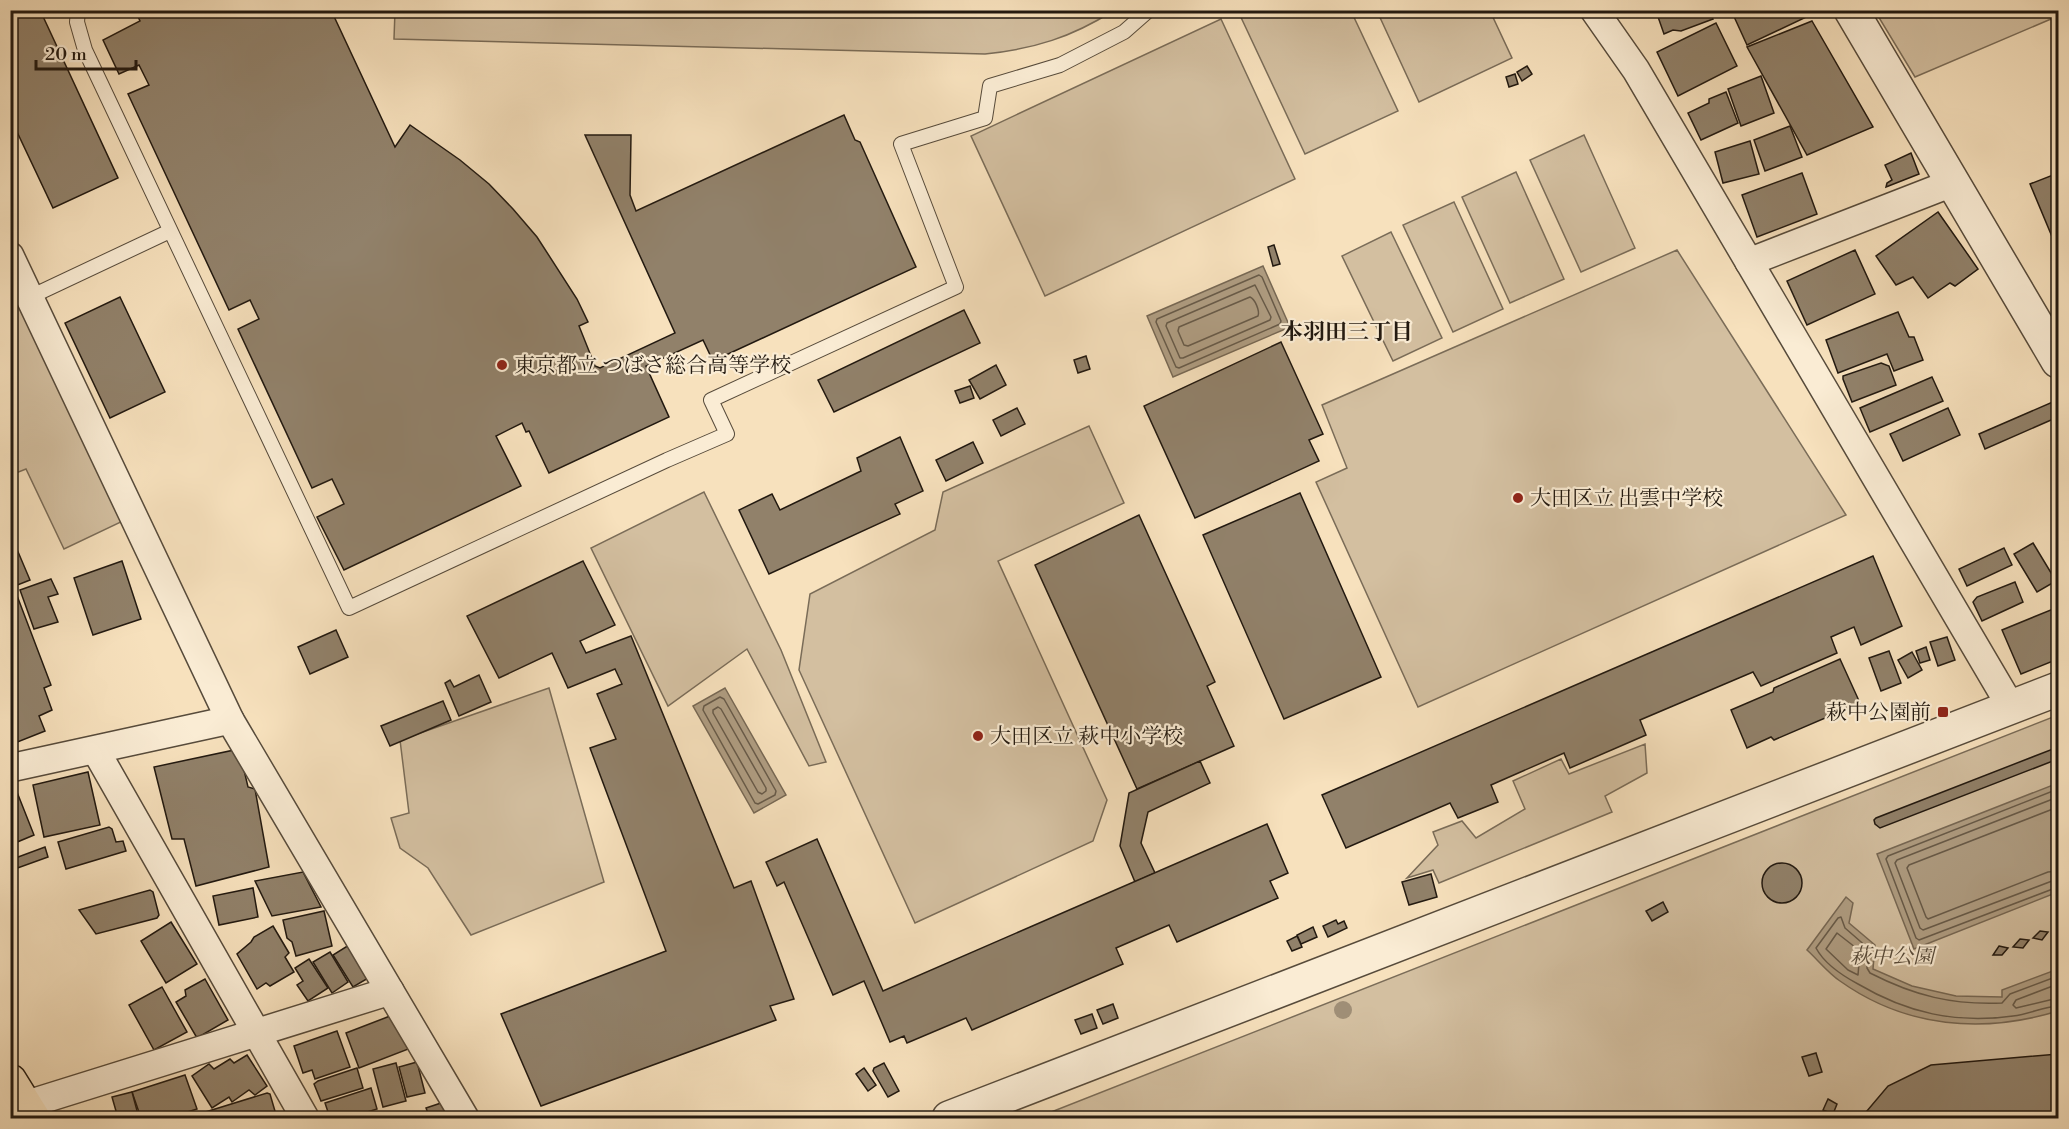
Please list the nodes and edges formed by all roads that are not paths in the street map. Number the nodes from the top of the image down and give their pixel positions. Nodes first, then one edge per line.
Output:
1 (78, 10) edge
2 (1149, 10) edge
3 (1594, 10) edge
4 (1851, 10) edge
5 (1952, 183) junction
6 (170, 231) junction
7 (10, 256) edge
8 (1749, 262) junction
9 (30, 297) junction
10 (2058, 361) edge
11 (2058, 688) edge
12 (2011, 707) junction
13 (230, 720) junction
14 (96, 751) junction
15 (10, 768) edge
16 (390, 991) junction
17 (256, 1033) junction
18 (23, 1101) edge
19 (305, 1119) edge
20 (465, 1119) edge
21 (949, 1119) edge

1 - 6 lane
2 - 6 lane
3 - 8 street
4 - 5 street
5 - 8 street
5 - 10 street
6 - 9 lane
7 - 9 street
8 - 12 street
9 - 13 street
11 - 12 street
12 - 21 street
13 - 14 street
13 - 16 street
14 - 15 street
14 - 17 street
16 - 17 street
16 - 20 street
17 - 18 street
17 - 19 street

